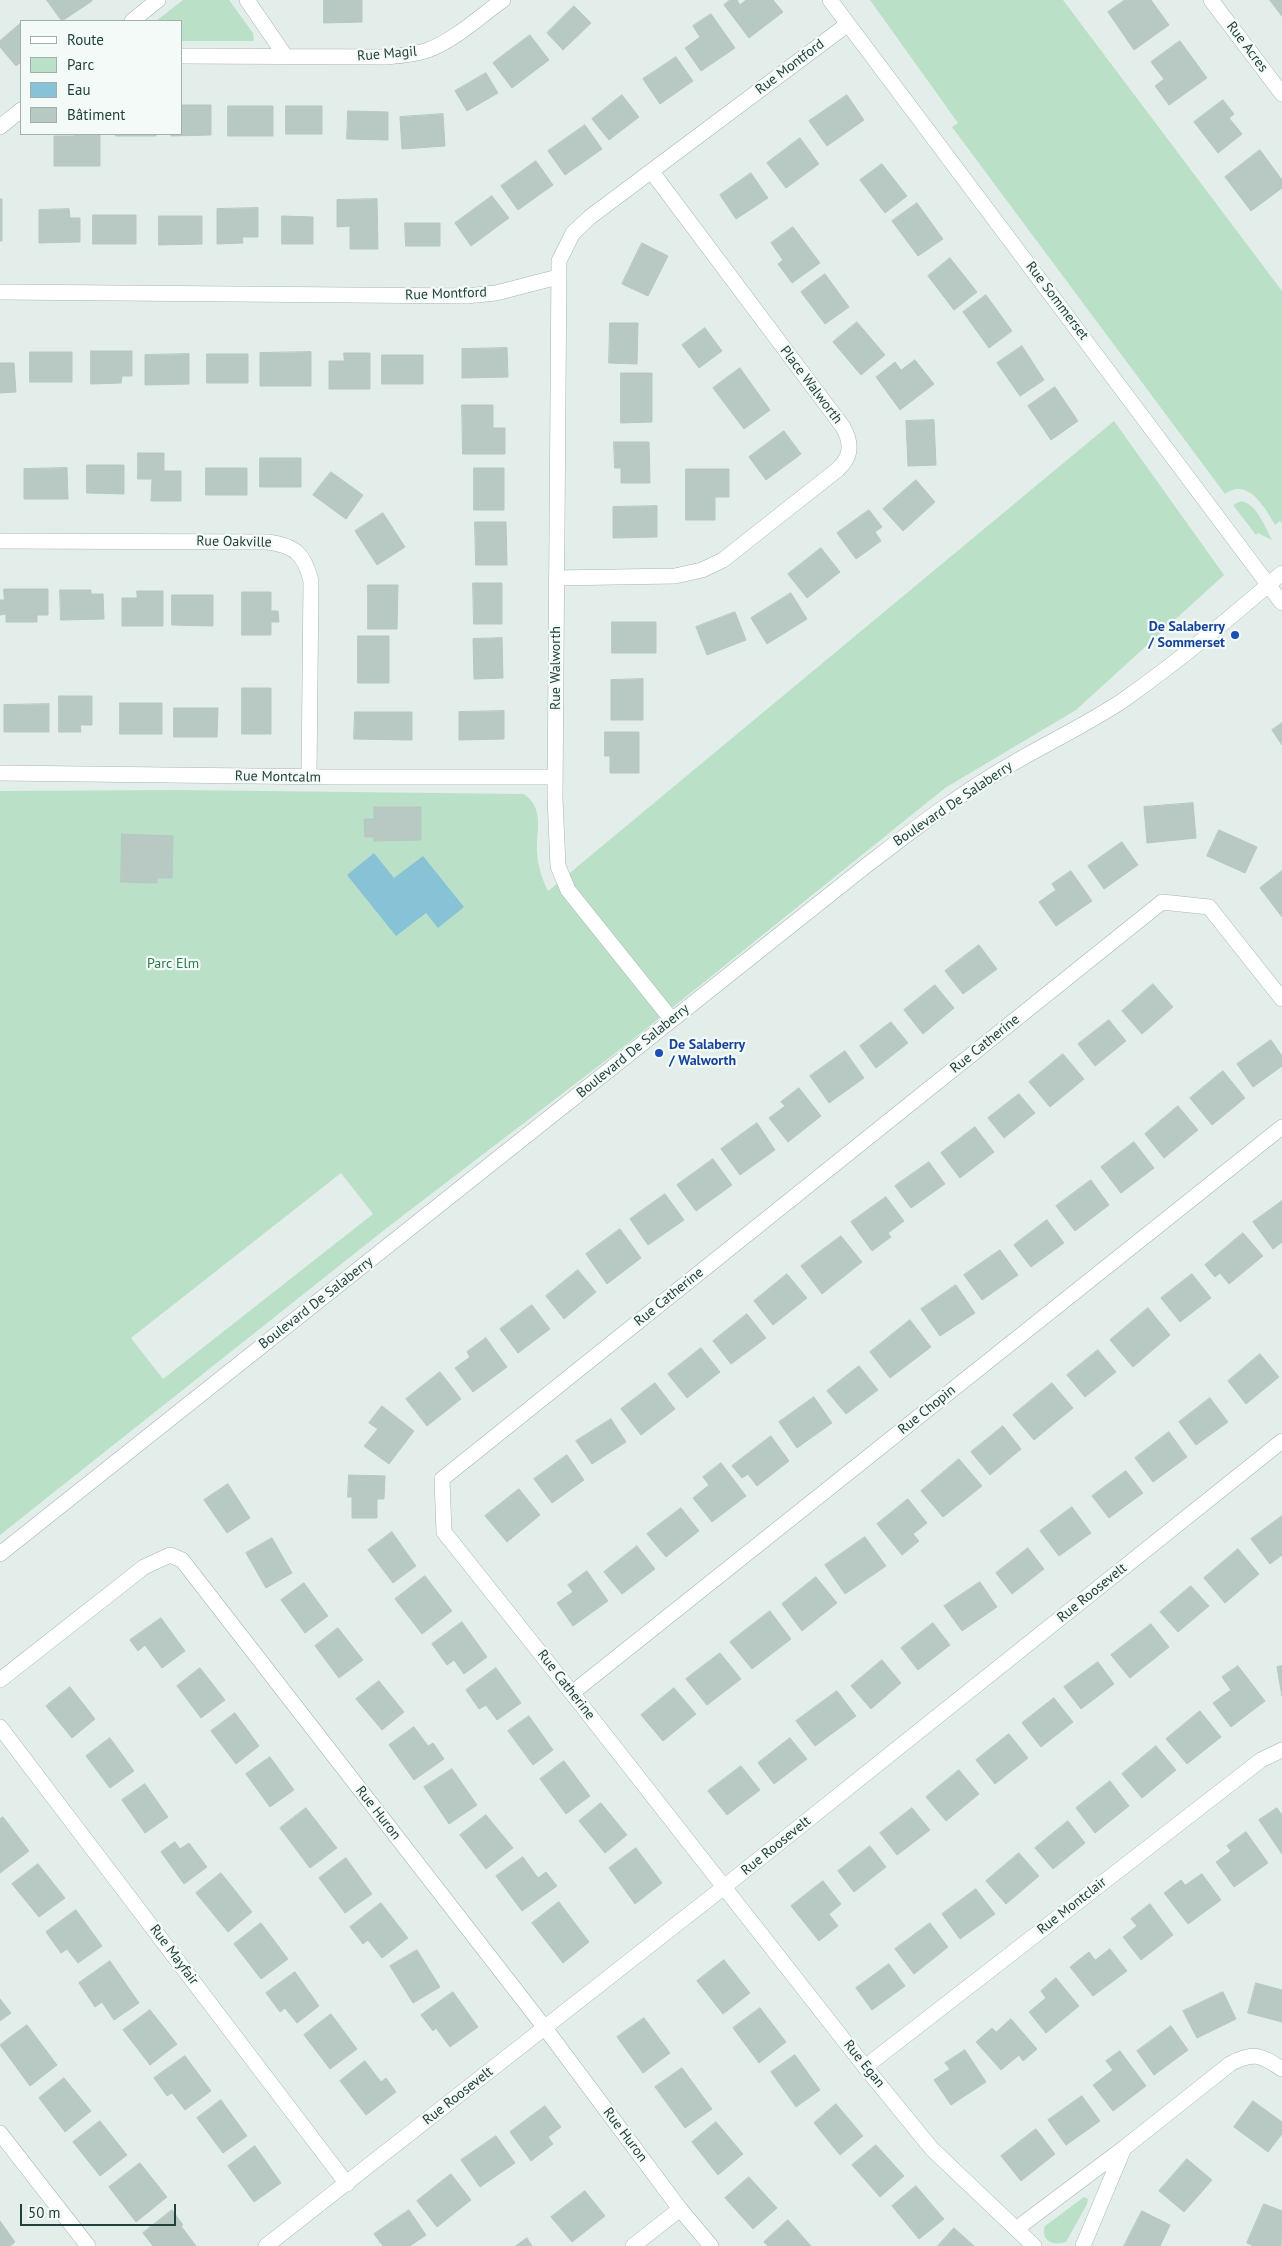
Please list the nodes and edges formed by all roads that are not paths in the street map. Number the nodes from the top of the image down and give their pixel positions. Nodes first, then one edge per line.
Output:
1 (158, 0) edge
2 (247, 0) edge
3 (502, 0) edge
4 (830, 0) edge
5 (1211, 0) edge
6 (133, 20) edge
7 (848, 24) junction
8 (182, 56) edge
9 (286, 57) junction
10 (1282, 94) edge
11 (20, 111) edge
12 (0, 127) edge
13 (652, 172) junction
14 (558, 277) junction
15 (0, 292) edge
16 (0, 541) edge
17 (1282, 573) edge
18 (556, 578) junction
19 (1268, 585) junction
20 (1282, 603) edge
21 (0, 773) edge
22 (309, 777) junction
23 (555, 777) junction
24 (1282, 999) edge
25 (672, 1020) junction
26 (1282, 1127) edge
27 (1282, 1441) edge
28 (0, 1554) edge
29 (0, 1680) edge
30 (572, 1693) junction
31 (0, 1727) edge
32 (1282, 1750) edge
33 (724, 1887) junction
34 (545, 2028) junction
35 (865, 2067) junction
36 (1282, 2069) edge
37 (0, 2133) edge
38 (1124, 2148) junction
39 (347, 2184) junction
40 (680, 2209) junction
41 (1016, 2229) junction
42 (88, 2246) edge
43 (266, 2246) edge
44 (633, 2246) edge
45 (711, 2246) edge
46 (1034, 2246) edge
47 (1083, 2246) edge

1 - 6 street
2 - 9 street
3 - 9 street, Rue Magil
4 - 7 street, Rue Sommerset
5 - 10 street, Rue Acres
7 - 13 street, Rue Montford
7 - 19 street, Rue Sommerset
8 - 9 street, Rue Magil
11 - 12 street
13 - 14 street, Rue Montford
13 - 18 street, Place Walworth
14 - 15 street, Rue Montford
14 - 18 street, Rue Walworth
16 - 22 street, Rue Oakville
17 - 19 street, Boulevard De Salaberry
18 - 23 street, Rue Walworth
19 - 20 street, Rue Sommerset
19 - 25 street, Boulevard De Salaberry
21 - 22 street, Rue Montcalm
22 - 23 street, Rue Montcalm
23 - 25 street, Rue Walworth
24 - 30 street, Rue Catherine
25 - 28 street, Boulevard De Salaberry
26 - 30 street, Rue Chopin
27 - 33 street, Rue Roosevelt
29 - 34 street, Rue Huron
30 - 33 street, Rue Catherine
31 - 39 street, Rue Mayfair
32 - 35 street, Rue Montclair
33 - 34 street, Rue Roosevelt
33 - 35 street, Rue Egan
34 - 39 street, Rue Roosevelt
34 - 40 street, Rue Huron
35 - 41 street, Rue Egan
36 - 38 street
37 - 42 street
38 - 41 street
38 - 47 street
39 - 43 street, Rue Roosevelt
40 - 44 street
40 - 45 street, Rue Huron
41 - 46 street, Rue Egan

